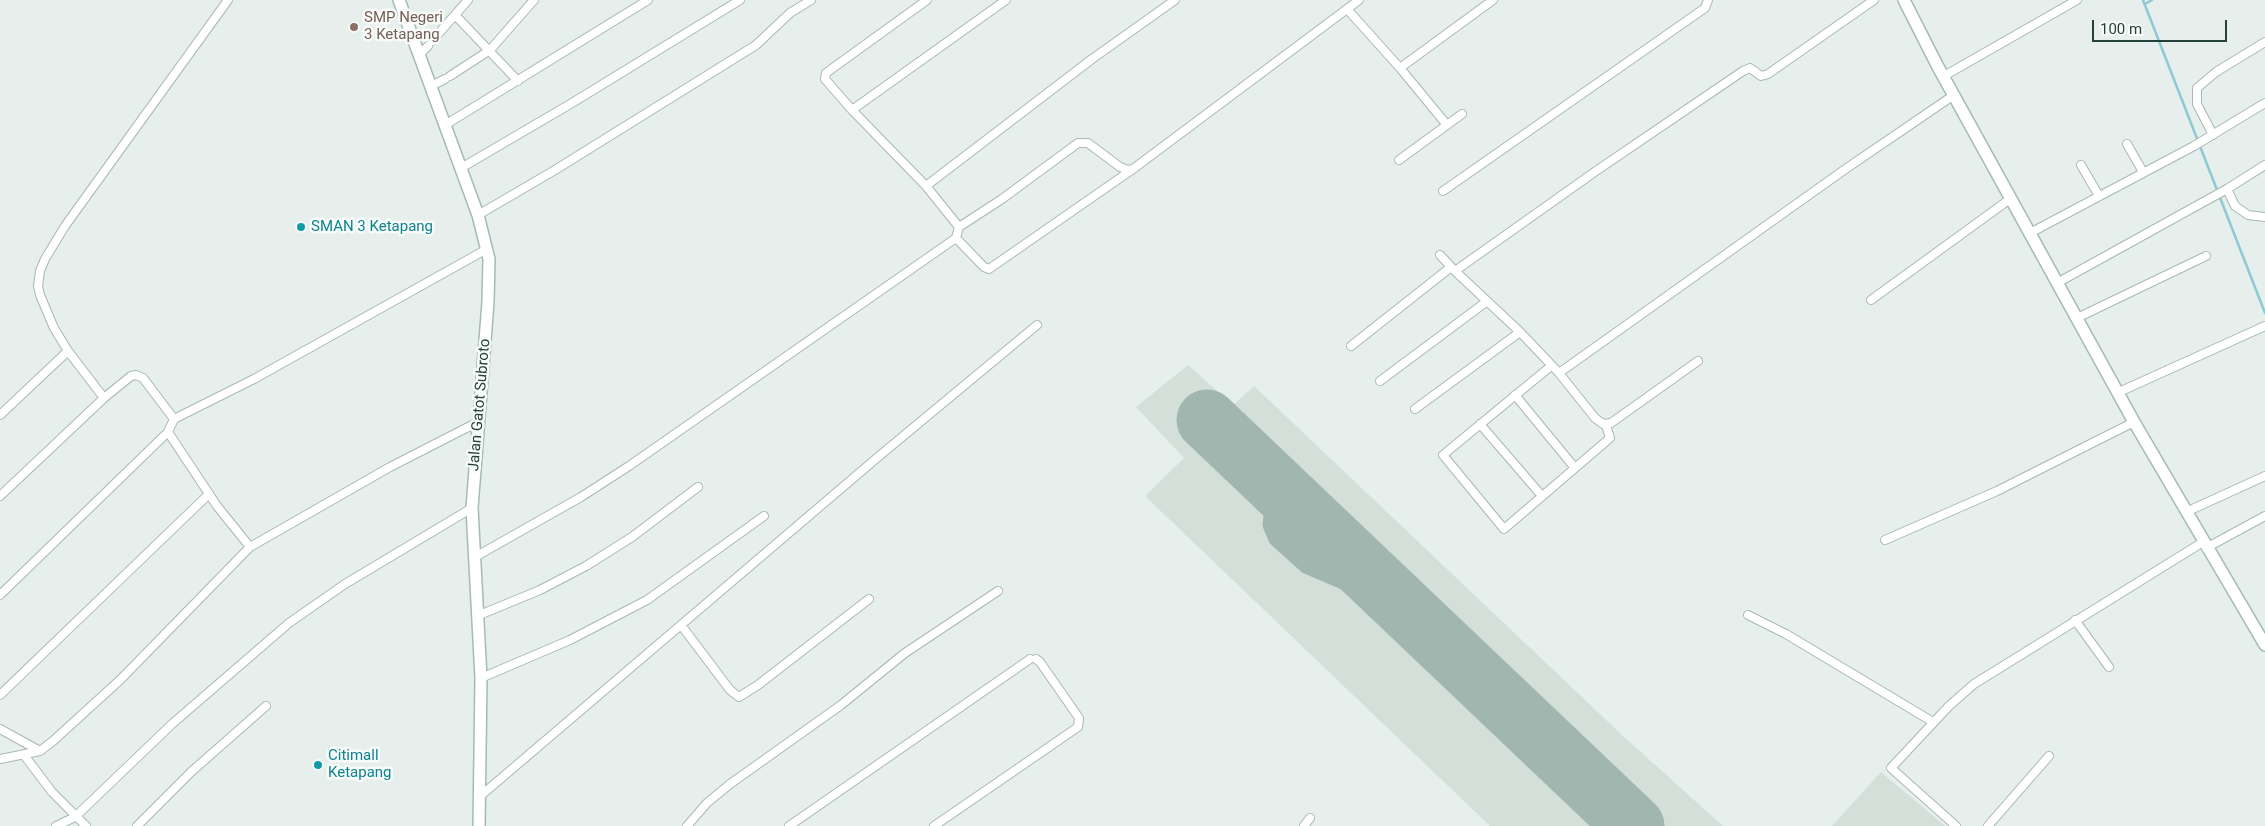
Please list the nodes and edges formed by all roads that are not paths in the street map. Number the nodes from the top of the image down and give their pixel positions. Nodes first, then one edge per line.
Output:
1 (228, 0) edge
2 (399, 0) edge
3 (468, 0) edge
4 (534, 0) edge
5 (648, 0) edge
6 (740, 0) edge
7 (811, 0) edge
8 (927, 0) edge
9 (1006, 0) edge
10 (1175, 0) edge
11 (1359, 0) edge
12 (1493, 0) edge
13 (1708, 0) edge
14 (1874, 0) edge
15 (1904, 0) edge
16 (2077, 0) edge
17 (1347, 9) junction
18 (455, 15) junction
19 (2265, 42) edge
20 (490, 50) junction
21 (419, 55) junction
22 (1400, 68) junction
23 (1944, 76) junction
24 (518, 81) junction
25 (431, 86) junction
26 (1954, 95) junction
27 (2265, 103) edge
28 (852, 110) junction
29 (1462, 114) dead end
30 (445, 125) junction
31 (1447, 125) junction
32 (2213, 135) junction
33 (2127, 144) dead end
34 (1399, 160) dead end
35 (2081, 165) dead end
36 (2265, 165) edge
37 (461, 168) junction
38 (1133, 169) junction
39 (2143, 172) junction
40 (926, 186) junction
41 (2227, 189) junction
42 (1443, 191) dead end
43 (2098, 196) junction
44 (2010, 199) junction
45 (478, 215) junction
46 (2265, 217) edge
47 (959, 227) junction
48 (2030, 233) junction
49 (956, 238) junction
50 (487, 249) junction
51 (1440, 255) dead end
52 (2206, 256) dead end
53 (1453, 269) junction
54 (2057, 283) junction
55 (1871, 300) dead end
56 (1486, 302) junction
57 (2077, 318) junction
58 (1037, 325) dead end
59 (2265, 326) edge
60 (1520, 332) junction
61 (1351, 346) dead end
62 (68, 351) junction
63 (1698, 361) dead end
64 (1551, 366) junction
65 (1559, 373) junction
66 (1380, 381) dead end
67 (2119, 392) junction
68 (1515, 395) junction
69 (104, 398) junction
70 (1415, 409) dead end
71 (0, 415) edge
72 (174, 419) junction
73 (478, 422) junction
74 (2134, 422) junction
75 (1480, 424) junction
76 (1606, 425) junction
77 (168, 432) junction
78 (1575, 468) junction
79 (2265, 476) edge
80 (698, 487) dead end
81 (209, 494) junction
82 (0, 496) edge
83 (1542, 496) junction
84 (472, 508) junction
85 (2186, 512) junction
86 (764, 516) dead end
87 (2265, 516) edge
88 (1885, 540) dead end
89 (2205, 545) junction
90 (250, 546) junction
91 (475, 557) junction
92 (998, 591) dead end
93 (0, 595) edge
94 (869, 599) dead end
95 (1748, 615) dead end
96 (477, 616) junction
97 (2075, 620) junction
98 (682, 625) junction
99 (2265, 645) edge
100 (2109, 667) dead end
101 (481, 678) junction
102 (0, 695) edge
103 (266, 706) dead end
104 (1933, 722) junction
105 (0, 729) edge
106 (40, 751) junction
107 (24, 755) junction
108 (2049, 756) dead end
109 (0, 759) edge
110 (478, 798) junction
111 (75, 817) junction
112 (1310, 818) dead end
113 (56, 826) edge
114 (86, 826) edge
115 (137, 826) edge
116 (479, 826) edge
117 (687, 826) edge
118 (789, 826) edge
119 (934, 826) edge
120 (1304, 826) edge
121 (1956, 826) edge
122 (1988, 826) edge

1 - 62 street
2 - 21 street, Jalan Gatot Subroto
3 - 18 street
4 - 20 street
5 - 24 street
6 - 37 street
7 - 45 street
8 - 28 street
9 - 28 street
10 - 40 street
11 - 17 street
12 - 22 street
13 - 42 street
14 - 53 street
15 - 23 street
16 - 23 street
17 - 22 street
17 - 38 street
18 - 20 street
18 - 21 street
19 - 32 street
20 - 24 street
20 - 25 street
21 - 25 street, Jalan Gatot Subroto
22 - 31 street
23 - 26 street
24 - 30 street
25 - 30 street, Jalan Gatot Subroto
26 - 44 street
26 - 65 street
27 - 32 street
28 - 40 street
29 - 31 street
30 - 37 street, Jalan Gatot Subroto
31 - 34 street
32 - 39 street
33 - 39 street
35 - 43 street
36 - 41 street
37 - 45 street, Jalan Gatot Subroto
38 - 47 street
38 - 49 street
39 - 43 street
40 - 47 street
41 - 46 street
41 - 54 street
43 - 48 street
44 - 48 street
44 - 55 street
45 - 50 street, Jalan Gatot Subroto
47 - 49 street
48 - 54 street
49 - 91 street
50 - 72 street
50 - 73 street, Jalan Gatot Subroto
51 - 53 street
52 - 57 street
53 - 56 street
53 - 61 street
54 - 57 street
56 - 60 street
56 - 66 street
57 - 67 street
58 - 98 street
59 - 67 street
60 - 64 street
60 - 70 street
62 - 69 street
62 - 71 street
63 - 76 street
64 - 65 street
64 - 68 street
65 - 76 street
67 - 74 street
68 - 75 street
68 - 78 street
69 - 72 street
69 - 82 street
72 - 77 street
73 - 84 street, Jalan Gatot Subroto
73 - 90 street
74 - 85 street
74 - 88 street
75 - 83 street
75 - 83 street
76 - 78 street
77 - 81 street
77 - 93 street
78 - 83 street
79 - 85 street
80 - 96 street
81 - 90 street
81 - 102 street
84 - 91 street, Jalan Gatot Subroto
84 - 111 street
85 - 89 street
86 - 101 street
87 - 89 street
89 - 97 street
89 - 99 street
90 - 106 street
91 - 96 street, Jalan Gatot Subroto
92 - 117 street
94 - 98 street
95 - 104 street
96 - 101 street, Jalan Gatot Subroto
97 - 100 street
97 - 104 street
98 - 110 street
101 - 110 street, Jalan Gatot Subroto
103 - 115 street
104 - 121 street
105 - 106 street
106 - 107 street
107 - 109 street
107 - 111 street
108 - 122 street
110 - 116 street, Jalan Gatot Subroto
111 - 113 street
111 - 114 street
112 - 120 street
118 - 119 street

